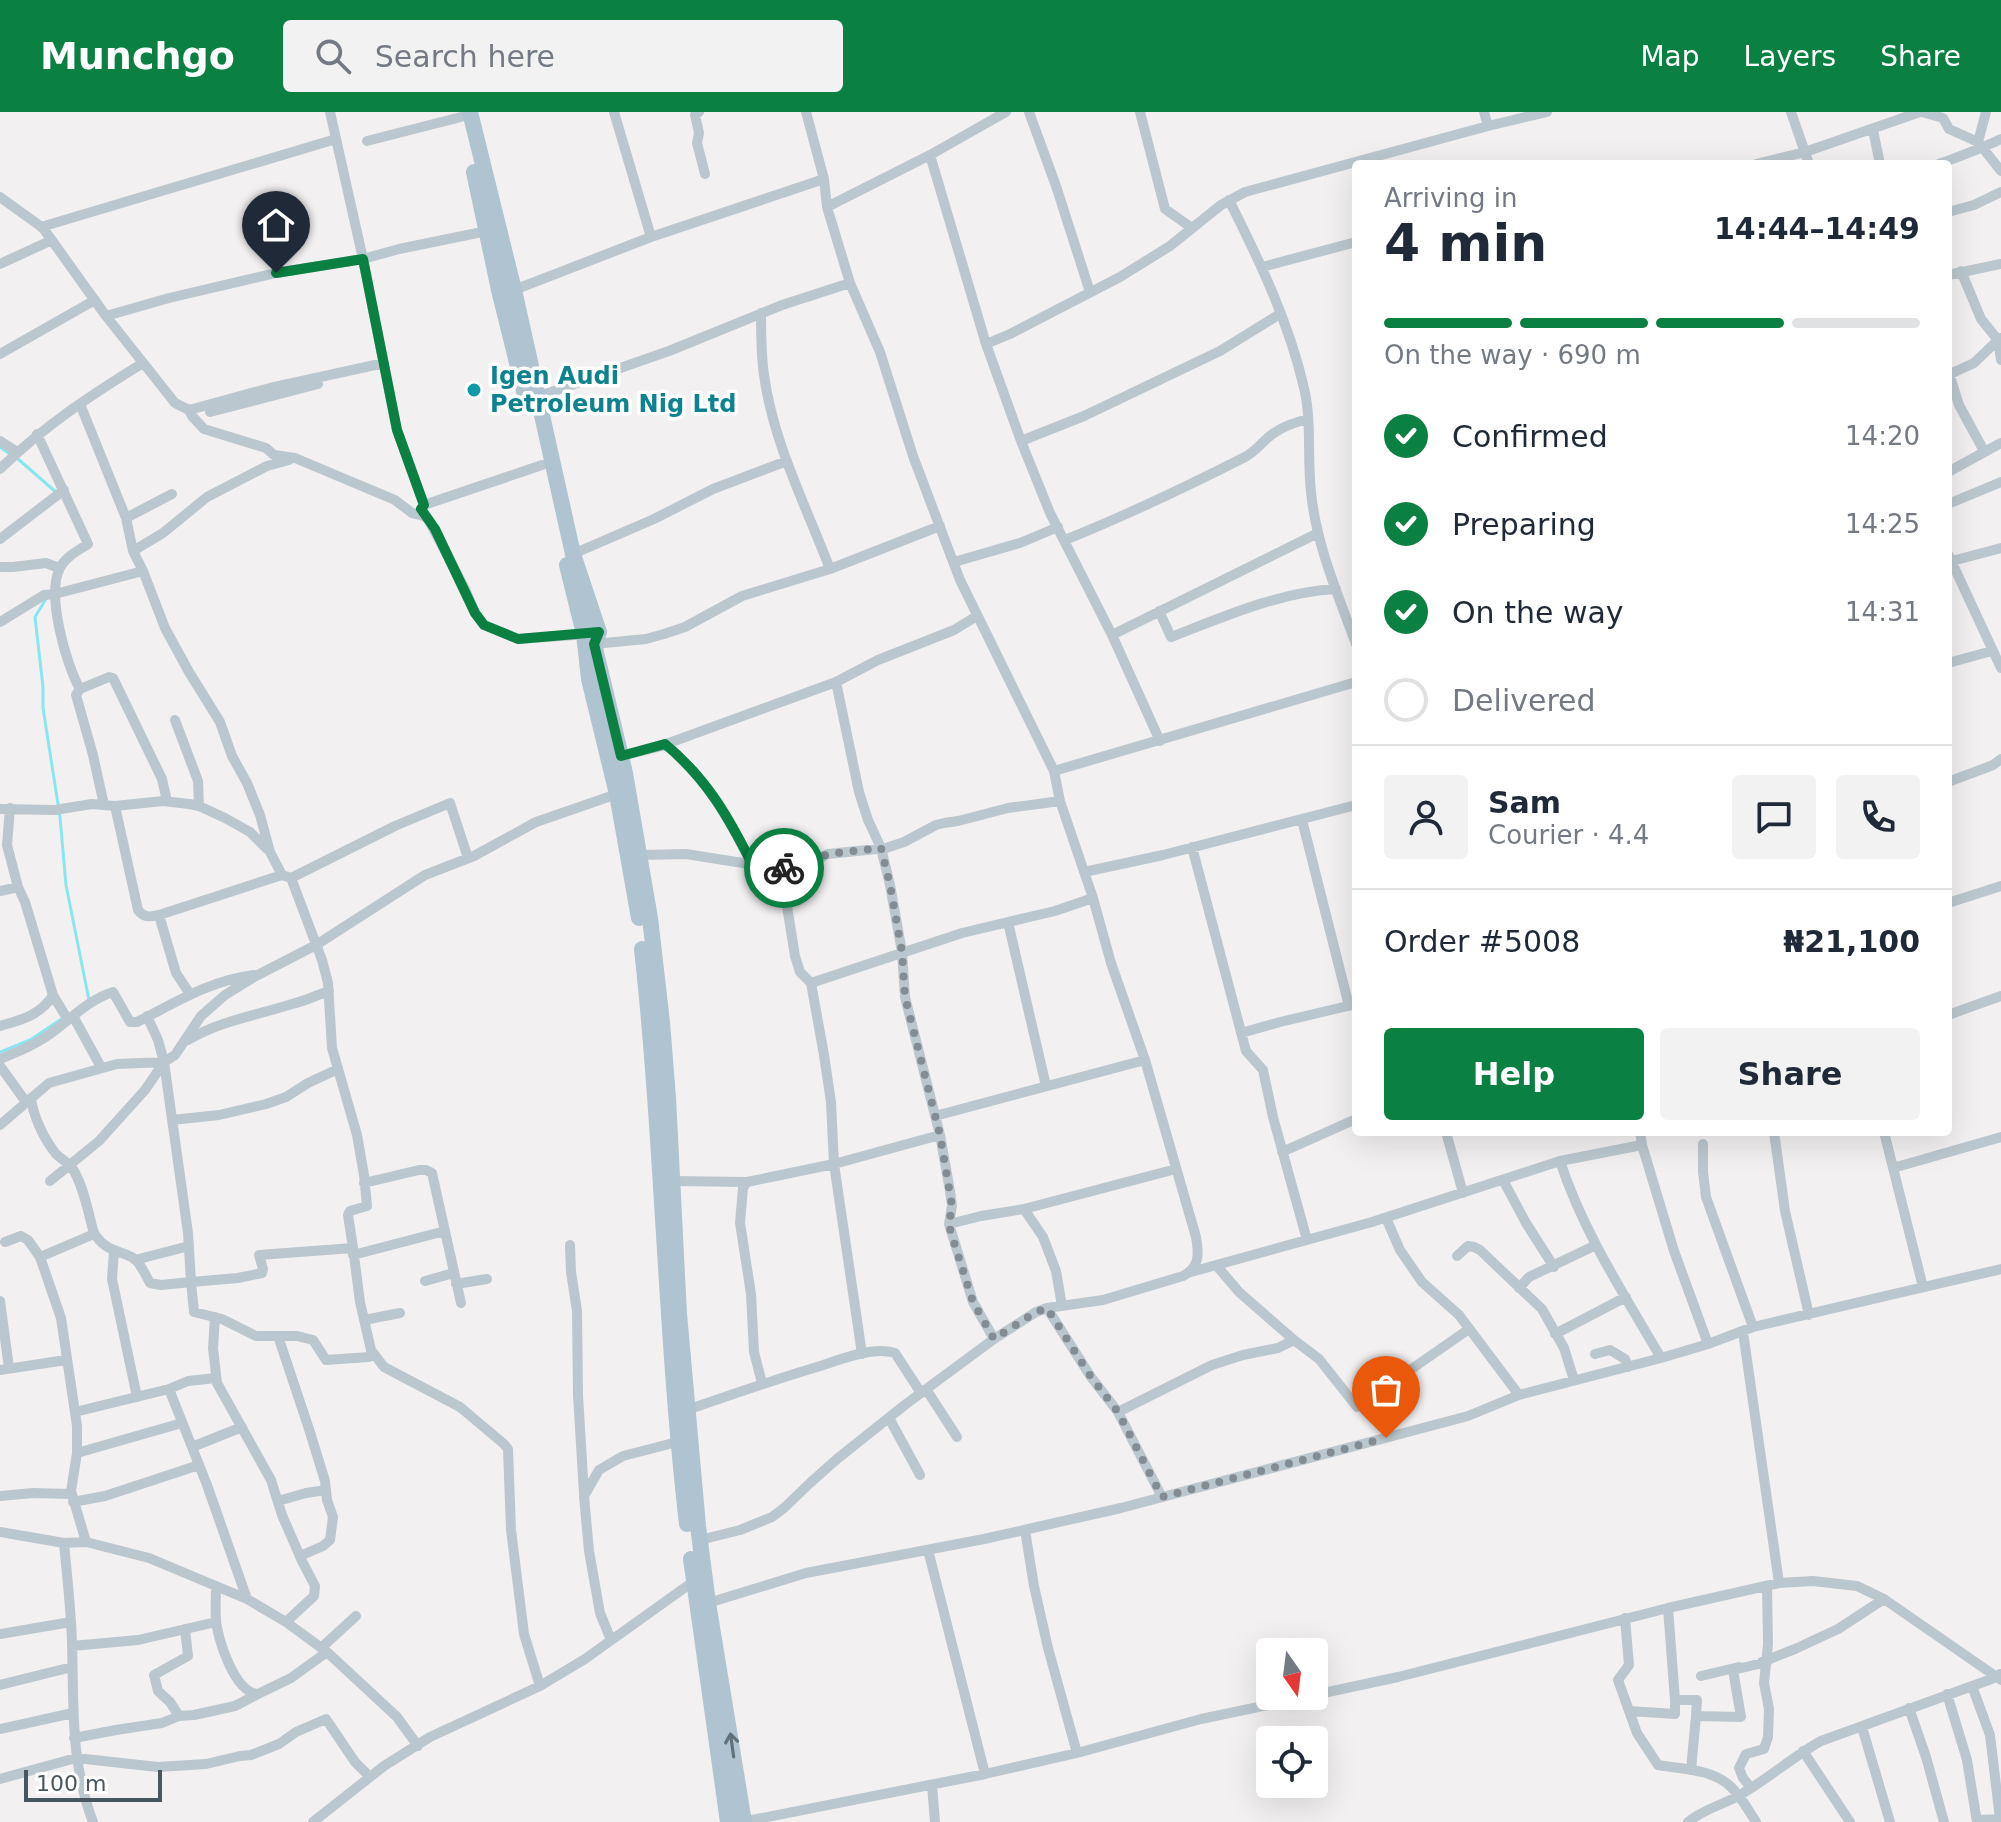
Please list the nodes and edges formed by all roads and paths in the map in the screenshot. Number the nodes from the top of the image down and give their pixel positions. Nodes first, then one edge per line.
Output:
1 (330, 112) edge
2 (614, 112) edge
3 (699, 112) edge
4 (806, 112) edge
5 (1006, 112) edge
6 (1029, 112) edge
7 (1140, 112) edge
8 (1484, 112) edge
9 (1547, 112) edge
10 (1791, 112) edge
11 (1921, 112) edge
12 (1986, 112) edge
13 (464, 114) edge
14 (1488, 126) junction
15 (1873, 130) junction
16 (336, 139) junction
17 (2001, 139) edge
18 (367, 141) dead end
19 (1981, 145) junction
20 (1805, 152) junction
21 (930, 155) junction
22 (1363, 160) edge
23 (1772, 160) edge
24 (1808, 160) edge
25 (1879, 160) edge
26 (1948, 160) edge
27 (1352, 163) edge
28 (2001, 171) edge
29 (705, 174) dead end
30 (824, 179) junction
31 (2001, 192) edge
32 (0, 197) edge
33 (1229, 200) junction
34 (827, 207) junction
35 (1952, 211) edge
36 (41, 227) junction
37 (1192, 228) junction
38 (487, 231) junction
39 (651, 237) junction
40 (52, 240) junction
41 (1352, 243) edge
42 (363, 259) junction
43 (0, 264) edge
44 (2001, 264) edge
45 (1262, 267) junction
46 (1952, 271) edge
47 (850, 283) junction
48 (514, 290) junction
49 (1090, 292) junction
50 (95, 300) junction
51 (761, 313) junction
52 (1280, 314) junction
53 (106, 316) junction
54 (1999, 338) edge
55 (986, 344) junction
56 (0, 354) edge
57 (2001, 360) edge
58 (143, 363) junction
59 (384, 365) junction
60 (1952, 372) edge
61 (1952, 383) edge
62 (537, 397) junction
63 (80, 404) junction
64 (191, 413) junction
65 (1308, 419) junction
66 (37, 434) junction
67 (0, 441) edge
68 (1021, 441) junction
69 (2001, 443) edge
70 (1984, 451) junction
71 (14, 455) junction
72 (295, 458) junction
73 (787, 461) junction
74 (542, 465) junction
75 (0, 469) edge
76 (1952, 470) edge
77 (2001, 482) edge
78 (61, 493) junction
79 (172, 494) dead end
80 (1952, 502) edge
81 (424, 511) junction
82 (126, 518) junction
83 (940, 526) junction
84 (1058, 527) junction
85 (1318, 533) junction
86 (0, 539) edge
87 (1065, 540) junction
88 (2001, 548) edge
89 (133, 551) junction
90 (573, 554) junction
91 (1952, 558) edge
92 (954, 562) junction
93 (1952, 562) edge
94 (54, 566) junction
95 (0, 567) edge
96 (830, 569) junction
97 (143, 571) junction
98 (1336, 589) junction
99 (50, 595) junction
100 (1159, 611) junction
101 (977, 616) junction
102 (0, 622) edge
103 (1352, 633) edge
104 (1112, 635) junction
105 (592, 637) junction
106 (2001, 640) edge
107 (1990, 647) junction
108 (1952, 661) edge
109 (2001, 668) edge
110 (836, 682) junction
111 (1352, 683) edge
112 (80, 689) junction
113 (175, 720) dead end
114 (1160, 741) junction
115 (665, 744) junction
116 (621, 756) junction
117 (2001, 759) edge
118 (1054, 771) junction
119 (1952, 780) edge
120 (617, 794) junction
121 (167, 801) junction
122 (1060, 801) junction
123 (109, 806) junction
124 (199, 806) junction
125 (1352, 806) edge
126 (5, 808) edge
127 (1302, 820) junction
128 (1192, 847) junction
129 (881, 848) junction
130 (270, 852) junction
131 (640, 855) junction
132 (468, 858) junction
133 (752, 864) junction
134 (781, 869) junction
135 (1084, 872) junction
136 (286, 877) junction
137 (2001, 886) edge
138 (18, 887) junction
139 (0, 891) edge
140 (1093, 898) junction
141 (1952, 902) edge
142 (159, 915) junction
143 (1008, 922) junction
144 (316, 945) junction
145 (902, 952) junction
146 (260, 974) junction
147 (811, 983) junction
148 (329, 991) junction
149 (190, 994) junction
150 (53, 995) junction
151 (2001, 996) edge
152 (1352, 1005) edge
153 (1952, 1014) edge
154 (68, 1016) junction
155 (147, 1016) junction
156 (0, 1026) edge
157 (1241, 1033) junction
158 (185, 1041) junction
159 (0, 1059) edge
160 (1145, 1060) junction
161 (164, 1062) junction
162 (0, 1066) edge
163 (101, 1067) junction
164 (338, 1069) junction
165 (1046, 1086) junction
166 (28, 1100) junction
167 (935, 1116) junction
168 (172, 1120) junction
169 (1352, 1121) edge
170 (0, 1125) edge
171 (940, 1135) junction
172 (1447, 1136) edge
173 (1641, 1136) edge
174 (1775, 1136) edge
175 (1885, 1136) edge
176 (2001, 1137) edge
177 (1703, 1144) dead end
178 (1642, 1145) junction
179 (1282, 1152) junction
180 (1560, 1161) junction
181 (834, 1164) junction
182 (71, 1165) junction
183 (1893, 1168) junction
184 (1176, 1169) junction
185 (1503, 1180) junction
186 (50, 1181) dead end
187 (673, 1181) junction
188 (747, 1182) junction
189 (364, 1183) junction
190 (1463, 1193) junction
191 (1024, 1209) junction
192 (1386, 1218) junction
193 (949, 1224) junction
194 (445, 1231) junction
195 (94, 1234) junction
196 (1307, 1240) junction
197 (5, 1242) dead end
198 (570, 1245) dead end
199 (1596, 1245) junction
200 (189, 1246) junction
201 (114, 1251) junction
202 (353, 1251) junction
203 (1457, 1256) dead end
204 (40, 1257) junction
205 (135, 1260) junction
206 (1216, 1265) junction
207 (1554, 1267) junction
208 (2001, 1269) edge
209 (1191, 1272) junction
210 (455, 1278) junction
211 (487, 1279) dead end
212 (425, 1281) dead end
213 (191, 1282) junction
214 (1923, 1287) junction
215 (1519, 1288) junction
216 (1626, 1297) junction
217 (0, 1301) edge
218 (461, 1303) dead end
219 (1062, 1306) junction
220 (1047, 1308) junction
221 (400, 1313) dead end
222 (1809, 1315) junction
223 (215, 1317) junction
224 (364, 1320) junction
225 (1469, 1329) junction
226 (1748, 1330) junction
227 (1555, 1334) junction
228 (278, 1336) junction
229 (994, 1339) junction
230 (1294, 1340) junction
231 (1708, 1344) junction
232 (371, 1350) junction
233 (862, 1354) junction
234 (1595, 1354) dead end
235 (1661, 1358) junction
236 (66, 1360) junction
237 (1628, 1367) junction
238 (4, 1369) edge
239 (216, 1378) junction
240 (1574, 1380) junction
241 (762, 1383) junction
242 (169, 1389) junction
243 (924, 1391) junction
244 (1519, 1395) junction
245 (137, 1397) junction
246 (687, 1410) junction
247 (75, 1412) junction
248 (1118, 1412) junction
249 (889, 1418) junction
250 (182, 1423) junction
251 (242, 1427) junction
252 (957, 1437) dead end
253 (677, 1442) junction
254 (192, 1447) junction
255 (77, 1453) junction
256 (199, 1465) junction
257 (920, 1475) dead end
258 (326, 1490) junction
259 (0, 1496) edge
260 (584, 1496) junction
261 (1162, 1497) junction
262 (72, 1498) junction
263 (278, 1501) junction
264 (1025, 1530) junction
265 (0, 1532) edge
266 (700, 1540) junction
267 (86, 1542) junction
268 (64, 1543) junction
269 (928, 1550) junction
270 (300, 1556) junction
271 (694, 1581) junction
272 (1773, 1585) junction
273 (216, 1586) junction
274 (247, 1599) junction
275 (1884, 1599) junction
276 (708, 1603) junction
277 (1668, 1608) junction
278 (356, 1616) dead end
279 (1625, 1618) junction
280 (71, 1622) junction
281 (216, 1622) junction
282 (286, 1622) junction
283 (185, 1629) junction
284 (0, 1634) edge
285 (611, 1640) junction
286 (72, 1646) junction
287 (324, 1650) junction
288 (1767, 1662) junction
289 (72, 1667) junction
290 (1701, 1676) dead end
291 (2000, 1677) edge
292 (0, 1685) edge
293 (540, 1686) junction
294 (1972, 1686) junction
295 (1328, 1692) edge
296 (258, 1694) junction
297 (1947, 1694) junction
298 (1675, 1700) junction
299 (1256, 1708) edge
300 (1909, 1708) junction
301 (1629, 1711) junction
302 (73, 1713) junction
303 (179, 1716) junction
304 (1696, 1716) junction
305 (1862, 1727) junction
306 (0, 1729) edge
307 (74, 1738) junction
308 (418, 1746) junction
309 (1803, 1751) junction
310 (1077, 1753) junction
311 (76, 1758) junction
312 (1691, 1770) junction
313 (985, 1774) junction
314 (370, 1777) junction
315 (0, 1779) edge
316 (932, 1785) junction
317 (1751, 1788) junction
318 (1739, 1796) junction
319 (2000, 1819) edge
320 (1977, 1821) edge
321 (93, 1822) edge
322 (313, 1822) edge
323 (728, 1822) edge
324 (743, 1822) edge
325 (935, 1822) edge
326 (1688, 1822) edge
327 (1756, 1822) edge
328 (1850, 1822) edge
329 (1890, 1822) edge
330 (1944, 1822) edge

1 - 16 street
2 - 39 street
3 - 29 street
4 - 30 street
5 - 21 street
6 - 49 street
7 - 37 street
8 - 14 street
9 - 14 street
10 - 20 street
11 - 15 street
11 - 19 street
12 - 19 street
13 - 18 street
13 - 38 main road
13 - 48 main road
14 - 22 street
15 - 20 street
15 - 25 street
16 - 36 street
16 - 42 street
17 - 19 street
19 - 26 street
19 - 28 street
20 - 23 street
20 - 24 street
21 - 34 street
21 - 55 street
27 - 33 street
30 - 34 street
30 - 39 street
31 - 35 street
32 - 36 street
33 - 37 street
33 - 45 street
34 - 47 street
36 - 40 street
37 - 49 street
38 - 42 street
38 - 74 main road
39 - 48 street
40 - 43 street
40 - 50 street
41 - 45 street
42 - 53 street
42 - 59 street
44 - 46 street
45 - 52 street
46 - 54 street
47 - 51 street
47 - 83 street
48 - 62 main road
49 - 55 street
50 - 53 street
50 - 56 street
51 - 62 street
51 - 73 street
52 - 65 street
52 - 68 street
53 - 58 street
54 - 57 street
54 - 60 street
55 - 68 street
58 - 63 street
58 - 64 street
59 - 64 street
59 - 81 street
61 - 70 street
62 - 90 main road
63 - 66 street
63 - 82 street
64 - 72 street
65 - 85 street
65 - 87 street
66 - 71 street
66 - 78 street
67 - 71 street
68 - 84 street
69 - 70 street
70 - 76 street
71 - 75 street
72 - 81 street
72 - 89 street
73 - 90 street
73 - 96 street
74 - 81 street
74 - 105 main road
77 - 80 street
78 - 86 street
78 - 94 street
79 - 82 street
81 - 105 street
82 - 89 street
83 - 92 street
83 - 96 street
84 - 87 street
84 - 92 street
85 - 98 street
85 - 100 street
87 - 104 street
88 - 91 street
89 - 97 street
90 - 105 main road
92 - 101 street
93 - 107 street
94 - 95 street
94 - 99 street
96 - 105 street
97 - 99 street
97 - 130 street
98 - 100 street
98 - 103 street
99 - 102 street
99 - 112 street
100 - 104 street
101 - 110 street
101 - 118 street
104 - 114 street
105 - 116 main road
105 - 120 main road
106 - 107 street
107 - 108 street
107 - 109 street
110 - 115 street
110 - 129 street
111 - 114 street
112 - 121 street
112 - 123 street
113 - 124 street
114 - 118 street
115 - 116 street
115 - 133 street
116 - 131 main road
117 - 119 street
118 - 122 street
120 - 132 street
120 - 253 main road
121 - 123 street
121 - 124 street
122 - 129 street
122 - 135 street
123 - 126 street
123 - 142 street
124 - 130 street
125 - 127 street
126 - 138 street
127 - 128 street
127 - 152 street
128 - 135 street
128 - 157 street
129 - 134 street
129 - 145 street
130 - 136 street
131 - 133 street
131 - 187 main road
132 - 136 street
132 - 144 street
133 - 134 street
134 - 147 street
135 - 140 street
136 - 142 street
136 - 144 street
137 - 141 street
138 - 139 street
138 - 150 street
140 - 143 street
140 - 160 street
142 - 149 street
143 - 145 street
143 - 165 street
144 - 146 street
144 - 148 street
145 - 147 street
145 - 167 street
146 - 149 street
146 - 158 street
147 - 181 street
148 - 158 street
148 - 164 street
149 - 155 street
150 - 154 street
150 - 156 street
151 - 153 street
152 - 157 street
154 - 155 street
154 - 159 street
154 - 163 street
155 - 161 street
157 - 179 street
158 - 161 street
160 - 165 street
160 - 184 street
161 - 163 street
161 - 168 street
161 - 182 street
162 - 166 street
163 - 166 street
164 - 168 street
164 - 189 street
165 - 167 street
166 - 170 street
166 - 182 street
167 - 171 street
168 - 200 street
169 - 179 street
171 - 181 street
171 - 193 street
172 - 190 street
173 - 178 street
174 - 222 street
175 - 183 street
176 - 183 street
177 - 226 street
178 - 180 street
178 - 231 street
179 - 196 street
180 - 185 street
180 - 199 street
181 - 188 street
181 - 233 street
182 - 186 street
182 - 195 street
183 - 214 street
184 - 191 street
184 - 209 street
185 - 190 street
185 - 207 street
187 - 188 street
187 - 246 main road
188 - 241 street
189 - 194 street
189 - 202 street
190 - 192 street
191 - 193 street
191 - 219 street
192 - 196 street
192 - 225 street
193 - 229 street
194 - 202 street
194 - 210 street
195 - 201 street
195 - 204 street
196 - 206 street
197 - 204 street
198 - 260 street
199 - 207 street
199 - 216 street
200 - 205 street
200 - 213 street
201 - 205 street
201 - 245 street
202 - 213 street
202 - 224 street
203 - 215 street
204 - 236 street
205 - 213 street
206 - 209 street
206 - 230 street
207 - 215 street
208 - 214 street
209 - 219 street
210 - 211 street
210 - 212 street
210 - 218 street
213 - 223 street
214 - 222 street
215 - 227 street
216 - 227 street
216 - 235 street
217 - 238 street
219 - 220 street
220 - 229 street
220 - 248 street
221 - 224 street
222 - 226 street
223 - 228 street
223 - 239 street
224 - 232 street
225 - 230 street
225 - 244 street
226 - 231 street
226 - 272 street
227 - 240 street
228 - 232 street
228 - 258 street
229 - 243 street
230 - 248 street
231 - 235 street
232 - 293 street
233 - 241 street
233 - 243 street
234 - 237 street
235 - 237 street
236 - 238 street
236 - 247 street
237 - 240 street
239 - 242 street
239 - 251 street
240 - 244 street
241 - 246 street
242 - 245 street
242 - 250 street
243 - 249 street
243 - 252 street
244 - 261 street
245 - 247 street
246 - 266 main road
247 - 255 street
248 - 261 street
249 - 257 street
249 - 266 street
250 - 254 street
250 - 255 street
251 - 254 street
251 - 263 street
253 - 260 street
253 - 271 main road
254 - 256 street
255 - 262 street
256 - 262 street
256 - 274 street
258 - 263 street
258 - 270 street
259 - 262 street
260 - 285 street
261 - 264 street
262 - 267 street
263 - 270 street
264 - 269 street
264 - 310 street
265 - 268 street
266 - 276 main road
267 - 268 street
267 - 273 street
268 - 280 street
269 - 276 street
269 - 313 street
270 - 282 street
271 - 285 street
271 - 323 main road
272 - 275 street
272 - 277 street
272 - 288 street
273 - 274 street
273 - 281 street
274 - 282 street
275 - 288 street
275 - 291 street
324 -> 276 main road
277 - 279 street
277 - 298 street
278 - 287 street
279 - 295 street
279 - 301 street
280 - 284 street
280 - 286 street
281 - 283 street
281 - 296 street
282 - 287 street
283 - 286 street
283 - 303 street
285 - 293 street
286 - 289 street
287 - 296 street
287 - 308 street
288 - 290 street
288 - 304 street
288 - 317 street
289 - 292 street
289 - 302 street
291 - 294 street
293 - 308 street
294 - 297 street
294 - 319 street
296 - 303 street
297 - 300 street
297 - 320 street
298 - 301 street
298 - 304 street
299 - 310 street
300 - 305 street
300 - 330 street
301 - 312 street
302 - 306 street
302 - 307 street
303 - 307 street
304 - 312 street
305 - 309 street
305 - 329 street
307 - 311 street
308 - 314 street
309 - 317 street
309 - 328 street
310 - 313 street
311 - 314 street
311 - 315 street
311 - 321 street
312 - 318 street
313 - 316 street
314 - 322 street
316 - 324 street
316 - 325 street
317 - 318 street
318 - 326 street
318 - 327 street
319 - 320 street

